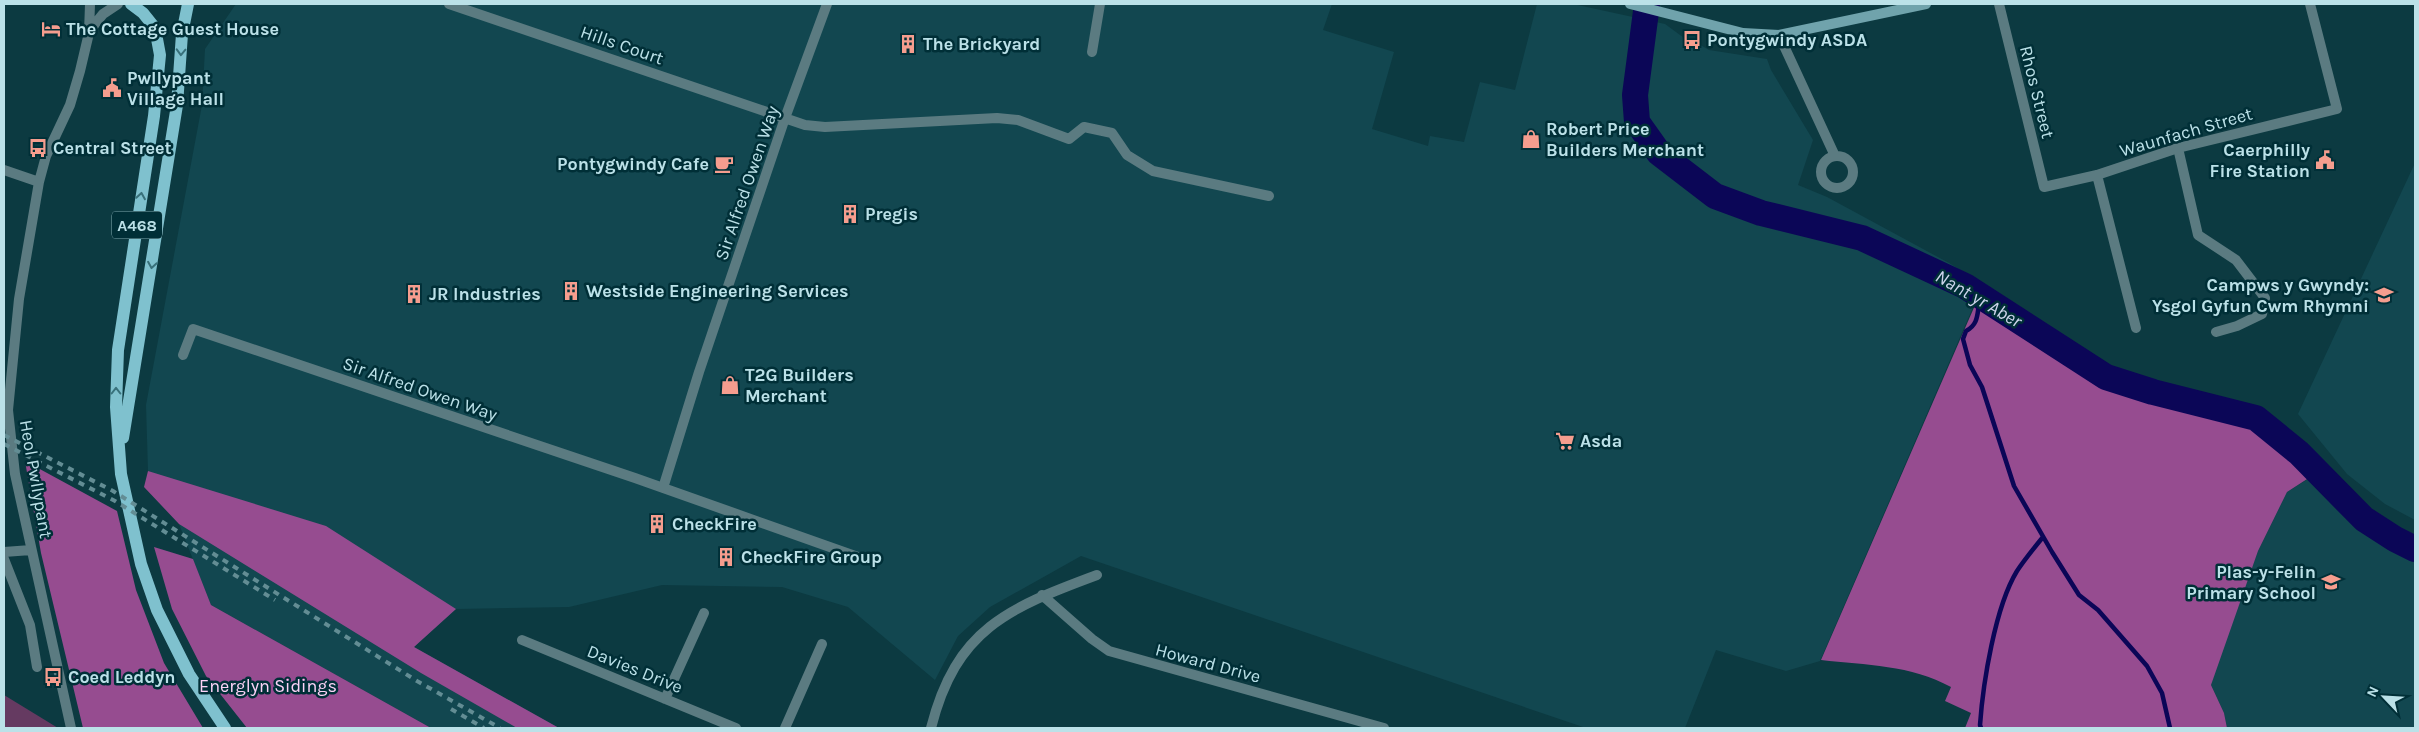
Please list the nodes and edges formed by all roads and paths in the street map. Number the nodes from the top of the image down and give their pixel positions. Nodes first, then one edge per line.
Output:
1 (90, 4) edge
2 (118, 4) edge
3 (131, 4) edge
4 (188, 4) edge
5 (449, 4) edge
6 (827, 4) edge
7 (1100, 4) edge
8 (1630, 4) edge
9 (1926, 4) edge
10 (1999, 4) edge
11 (2310, 4) edge
12 (89, 33) junction
13 (1779, 35) junction
14 (1092, 52) dead end
15 (786, 118) junction
16 (2178, 148) junction
17 (1834, 156) dead end
18 (4, 170) edge
19 (2098, 175) junction
20 (39, 182) junction
21 (2044, 187) joint
22 (1269, 196) dead end
23 (2136, 328) dead end
24 (2216, 332) dead end
25 (183, 355) dead end
26 (119, 458) junction
27 (663, 488) junction
28 (31, 550) junction
29 (4, 552) edge
30 (858, 557) dead end
31 (4, 559) edge
32 (1097, 575) dead end
33 (1042, 595) junction
34 (704, 614) dead end
35 (522, 640) dead end
36 (822, 644) dead end
37 (37, 667) dead end
38 (665, 698) junction
39 (71, 728) edge
40 (225, 728) edge
41 (736, 728) edge
42 (785, 728) edge
43 (931, 728) edge
44 (1384, 728) edge

1 - 12 street, Heol Pwllypant
2 - 12 street, Heol Pwllypant
26 -> 3 main road, A468
4 -> 26 main road, A468
5 - 15 street, Hills Court
6 - 15 street, Sir Alfred Owen Way
7 - 14 street
8 - 13 main road
9 - 13 main road
10 - 21 street, Rhos Street
11 - 16 street, Waunfach Street
12 - 20 street, Heol Pwllypant
13 - 17 street
15 - 22 street, Hills Court
15 - 27 street, Sir Alfred Owen Way
16 - 19 street, Waunfach Street
16 - 24 street
18 - 20 street
19 - 21 street, Waunfach Street
19 - 23 street
20 - 28 street, Heol Pwllypant
25 - 27 street, Sir Alfred Owen Way
26 - 40 main road, A468
27 - 30 street, Sir Alfred Owen Way
28 - 29 street
28 - 39 street, Heol Pwllypant
31 - 37 street
32 - 33 street
33 - 43 street
33 - 44 street, Howard Drive
34 - 38 street
35 - 38 street, Davies Drive
36 - 42 street
38 - 41 street, Davies Drive

